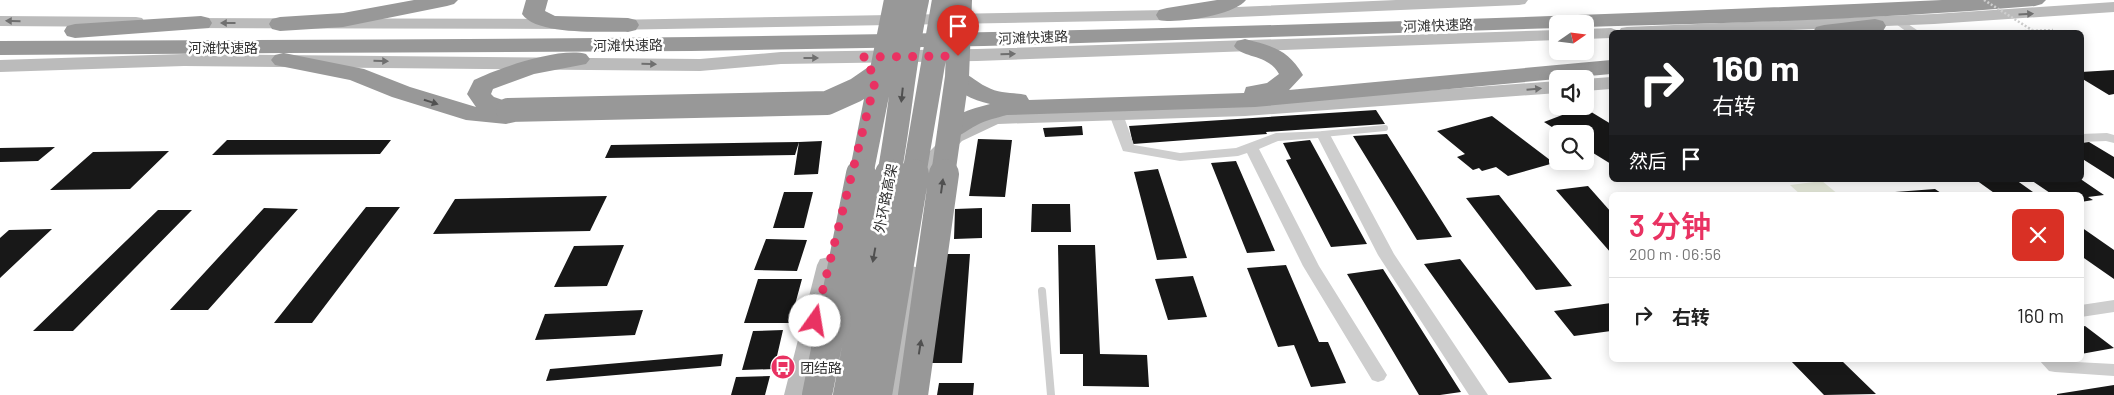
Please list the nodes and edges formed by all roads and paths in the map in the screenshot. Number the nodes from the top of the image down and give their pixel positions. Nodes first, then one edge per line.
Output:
1 (446, 0) edge
2 (537, 0) edge
3 (954, 0) edge
4 (1235, 0) edge
5 (1519, 0) edge
6 (1770, 0) edge
7 (1984, 0) edge
8 (2035, 0) edge
9 (898, 2) edge
10 (2007, 2) junction
11 (955, 6) edge
12 (2114, 7) edge
13 (1166, 15) junction
14 (1938, 18) junction
15 (865, 20) junction
16 (201, 23) joint
17 (280, 24) junction
18 (628, 25) junction
19 (1908, 28) edge
20 (1671, 30) edge
21 (1863, 30) edge
22 (2032, 30) joint
23 (2053, 30) dead end
24 (1609, 33) edge
25 (1594, 34) edge
26 (1549, 35) edge
27 (1, 38) edge
28 (691, 44) junction
29 (1245, 46) junction
30 (977, 55) junction
31 (184, 60) junction
32 (283, 60) junction
33 (546, 63) junction
34 (873, 65) junction
35 (0, 66) edge
36 (1609, 67) edge
37 (957, 77) junction
38 (1609, 82) edge
39 (1594, 84) edge
40 (1549, 88) edge
41 (507, 114) junction
42 (1116, 114) junction
43 (1385, 128) dead end
44 (950, 132) junction
45 (1323, 134) junction
46 (2084, 138) edge
47 (2114, 139) edge
48 (868, 146) junction
49 (1251, 147) junction
50 (925, 167) junction
51 (1042, 291) dead end
52 (2114, 306) edge
53 (2084, 311) edge
54 (2050, 362) edge
55 (2114, 370) edge
56 (1378, 375) dead end
57 (798, 395) edge
58 (817, 395) edge
59 (848, 395) edge
60 (877, 395) edge
61 (896, 395) edge
62 (913, 395) edge
63 (1051, 395) edge
64 (1479, 395) edge

1 - 17 highway
2 - 18 highway
3 - 11 street
4 - 13 highway
5 - 13 street
6 - 27 highway, 河滩快速路
7 - 22 path, bridge
8 - 10 highway, 河滩快速路
9 - 15 street
9 - 34 highway, bridge
9 -> 59 highway, 外环路高架, bridge
10 - 14 highway
10 - 28 highway, 河滩快速路
11 - 13 street
11 - 15 street
11 - 37 highway, bridge
11 - 60 highway, 外环路高架, bridge
14 -> 12 street
14 - 19 highway
14 - 20 street
15 - 18 street
17 -> 16 street
16 -> 27 highway
17 - 18 street
19 - 21 highway
22 - 23 path
24 - 25 street
26 - 29 street
27 - 28 highway, 河滩快速路
27 - 31 highway
28 - 33 highway
30 -> 29 street
29 - 37 highway
30 - 34 street
30 - 50 street
31 - 32 street
31 - 35 street
32 -> 33 street
32 -> 41 highway
33 -> 34 street
33 - 41 highway
34 - 41 highway, bridge
34 - 48 highway, bridge
34 - 57 street
36 - 44 highway
37 - 44 highway, bridge
38 - 39 street
42 -> 40 street
41 - 48 highway
42 - 49 street
42 - 50 street
43 - 45 lane
62 -> 44 highway, bridge
45 - 49 street
45 - 64 street
46 - 47 street
48 - 58 highway, bridge
49 - 56 street
50 - 61 street
51 - 63 lane
52 - 53 street
54 - 55 street

